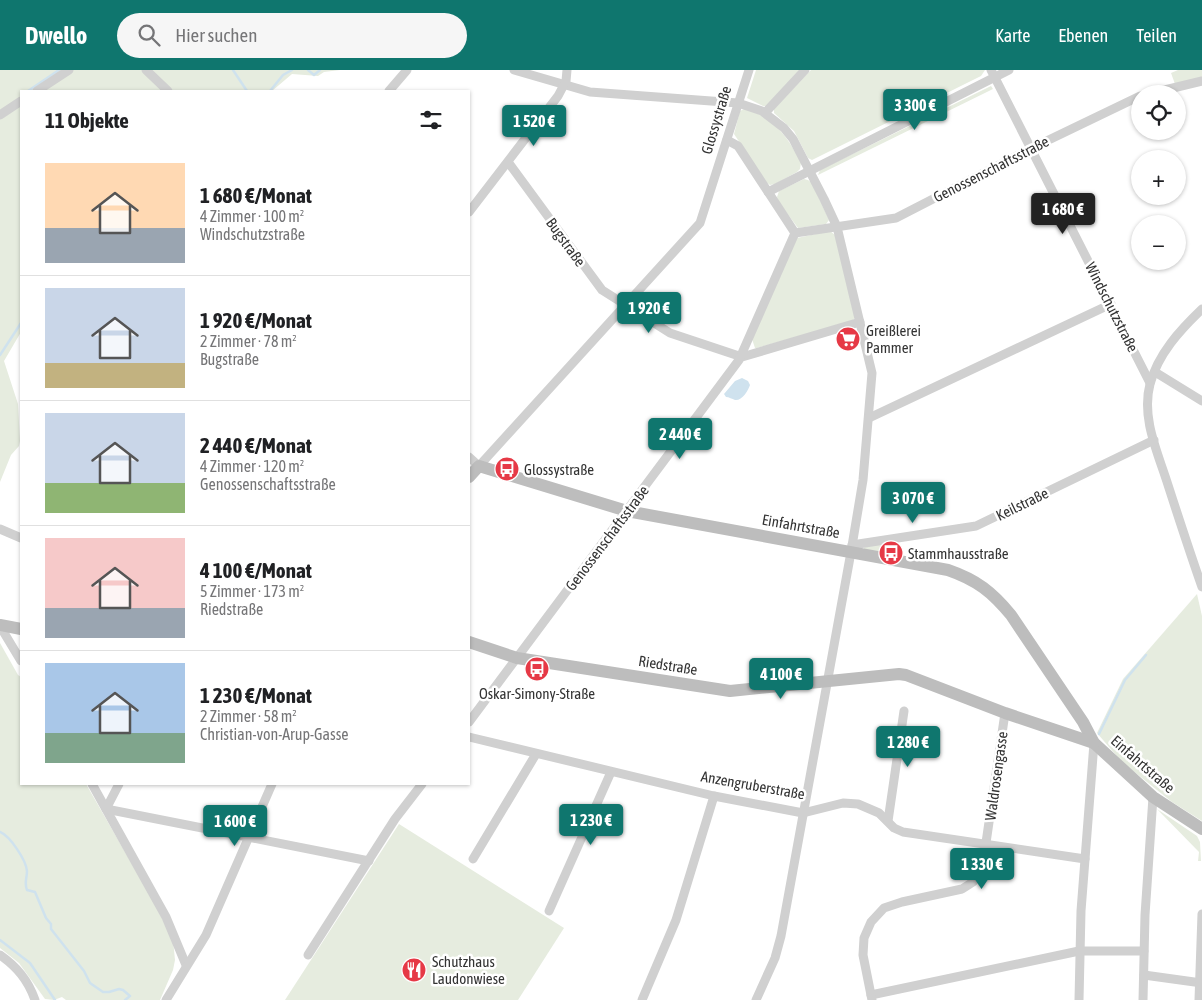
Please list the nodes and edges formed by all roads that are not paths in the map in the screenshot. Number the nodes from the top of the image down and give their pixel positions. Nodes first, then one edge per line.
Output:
1 (69, 70) edge
2 (146, 70) edge
3 (407, 70) edge
4 (514, 70) edge
5 (566, 70) edge
6 (749, 70) edge
7 (805, 70) edge
8 (1009, 70) edge
9 (994, 73) edge
10 (1202, 81) edge
11 (565, 85) junction
12 (1185, 85) edge
13 (39, 90) edge
14 (167, 90) edge
15 (390, 90) edge
16 (1131, 100) edge
17 (20, 102) edge
18 (738, 103) junction
19 (765, 113) junction
20 (0, 115) edge
21 (727, 140) junction
22 (1032, 148) junction
23 (508, 162) junction
24 (810, 171) junction
25 (768, 192) junction
26 (470, 211) edge
27 (837, 227) junction
28 (795, 234) junction
29 (1111, 304) junction
30 (625, 305) junction
31 (1202, 309) edge
32 (860, 322) junction
33 (742, 357) junction
34 (1155, 372) junction
35 (1150, 383) junction
36 (1202, 401) edge
37 (869, 418) junction
38 (1154, 440) junction
39 (470, 458) edge
40 (479, 466) junction
41 (470, 476) edge
42 (627, 511) junction
43 (0, 529) edge
44 (20, 538) edge
45 (852, 548) junction
46 (1202, 587) edge
47 (0, 626) edge
48 (20, 629) edge
49 (470, 642) edge
50 (517, 658) junction
51 (20, 659) edge
52 (827, 682) junction
53 (904, 711) dead end
54 (1005, 713) junction
55 (470, 721) edge
56 (470, 737) edge
57 (1094, 743) junction
58 (536, 754) junction
59 (611, 772) junction
60 (93, 785) edge
61 (118, 785) edge
62 (272, 785) edge
63 (421, 785) edge
64 (714, 796) junction
65 (1153, 797) junction
66 (106, 809) junction
67 (803, 813) junction
68 (888, 821) junction
69 (1202, 829) edge
70 (248, 838) junction
71 (986, 845) junction
72 (473, 859) dead end
73 (1085, 859) junction
74 (369, 860) junction
75 (549, 911) dead end
76 (1202, 914) edge
77 (1144, 950) junction
78 (1079, 951) junction
79 (0, 955) edge
80 (308, 955) dead end
81 (186, 965) junction
82 (1144, 975) junction
83 (1201, 983) edge
84 (872, 998) edge
85 (35, 1000) edge
86 (166, 1000) edge
87 (642, 1000) edge
88 (756, 1000) edge
89 (1079, 1000) edge
90 (1143, 1000) edge
91 (1199, 1000) edge

1 - 13 street
2 - 14 street
3 - 15 street
4 - 11 street
5 - 11 street
6 - 18 street, Glossystraße
7 - 19 street
8 - 9 street
9 - 22 street, Windschutzstraße
9 - 24 street
10 - 12 street
11 - 18 street
11 - 23 street
16 - 22 street, Genossenschaftsstraße
17 - 20 street
18 - 19 street
18 - 21 street, Glossystraße
19 - 24 street
21 - 25 street
21 - 30 street, Glossystraße
22 - 27 street, Genossenschaftsstraße
22 - 29 street, Windschutzstraße
23 - 26 street
23 - 30 street, Bugstraße
24 - 25 street
24 - 27 street
25 - 28 street
27 - 28 street, Genossenschaftsstraße
27 - 32 street
28 - 33 street, Genossenschaftsstraße
29 - 35 street, Windschutzstraße
29 - 37 street
30 - 33 street, Bugstraße
30 - 40 street, Glossystraße
31 - 34 street
32 - 33 street
32 - 37 street
33 - 42 street, Genossenschaftsstraße
34 - 35 street
34 - 36 street
35 - 38 street
37 - 45 street
38 - 45 street, Keilstraße
38 - 46 street
39 - 40 street, Einfahrtstraße
40 - 41 street, Glossystraße
40 - 42 street, Einfahrtstraße
42 - 45 street, Einfahrtstraße
42 - 50 street, Genossenschaftsstraße
43 - 44 street
45 - 52 street
45 - 57 street, Einfahrtstraße
47 - 48 street
47 - 51 street
49 - 50 street, Riedstraße
50 - 52 street, Riedstraße
50 - 55 street
52 - 54 street, Riedstraße
52 - 67 street
53 - 68 street
54 - 57 street, Riedstraße
54 - 71 street, Waldrosengasse
56 - 58 street, Anzengruberstraße
57 - 65 street, Einfahrtstraße
57 - 73 street
58 - 59 street, Anzengruberstraße
58 - 72 street
59 - 64 street, Anzengruberstraße
59 - 75 street
60 - 66 street
61 - 66 street
62 - 70 street
63 - 74 street
64 - 67 street, Anzengruberstraße
64 - 87 street
65 - 69 street, Einfahrtstraße
65 - 77 street
66 - 70 street
66 - 81 street
67 - 68 street, Anzengruberstraße
67 - 88 street
68 - 71 street, Anzengruberstraße
70 - 74 street
70 - 81 street
71 - 73 street, Anzengruberstraße
71 - 84 street, Waldrosengasse
73 - 78 street
74 - 80 street
76 - 83 street
77 - 78 street
77 - 82 street
78 - 84 street
78 - 89 street
79 - 85 street
81 - 86 street
82 - 83 street
82 - 90 street
83 - 91 street

